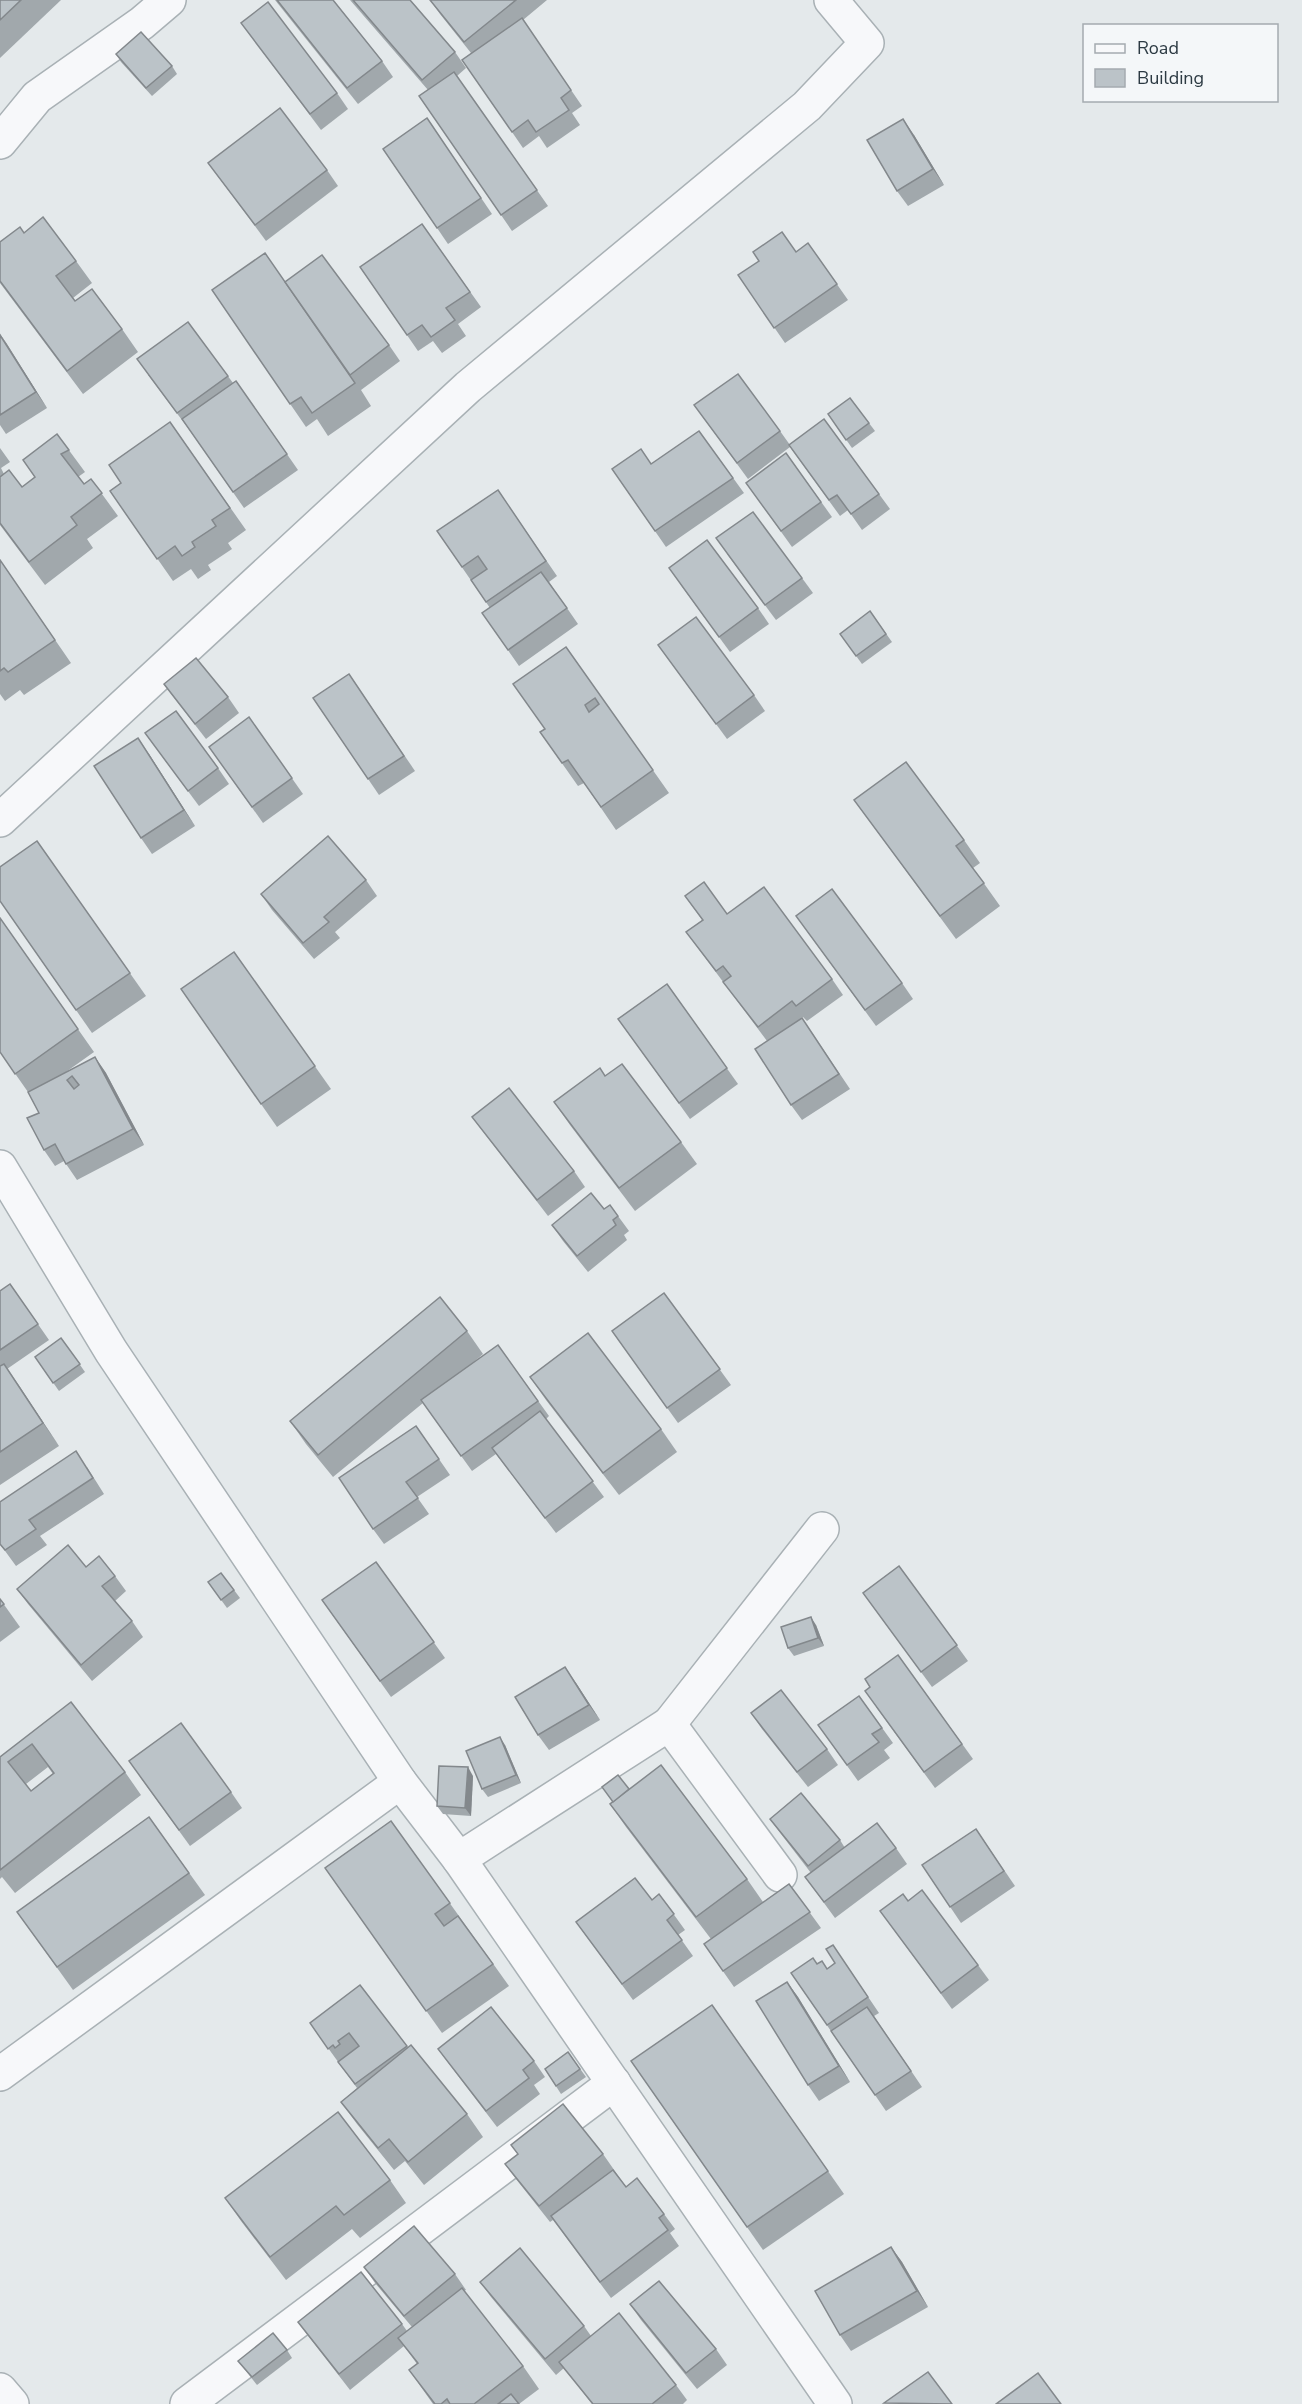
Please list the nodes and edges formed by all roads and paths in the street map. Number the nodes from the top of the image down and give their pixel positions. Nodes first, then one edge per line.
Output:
1 (169, 0) edge
2 (831, 0) edge
3 (0, 142) edge
4 (0, 820) edge
5 (0, 1167) edge
6 (822, 1529) dead end
7 (669, 1724) junction
8 (400, 1782) junction
9 (459, 1859) junction
10 (780, 1875) dead end
11 (0, 2074) edge
12 (614, 2083) junction
13 (0, 2390) edge
14 (12, 2404) edge
15 (187, 2404) edge
16 (835, 2404) edge

1 - 3 street
2 - 4 street
5 - 8 street
6 - 7 street
7 - 9 street
7 - 10 street
8 - 9 street
8 - 11 street
9 - 12 street
12 - 15 street
12 - 16 street
13 - 14 street

